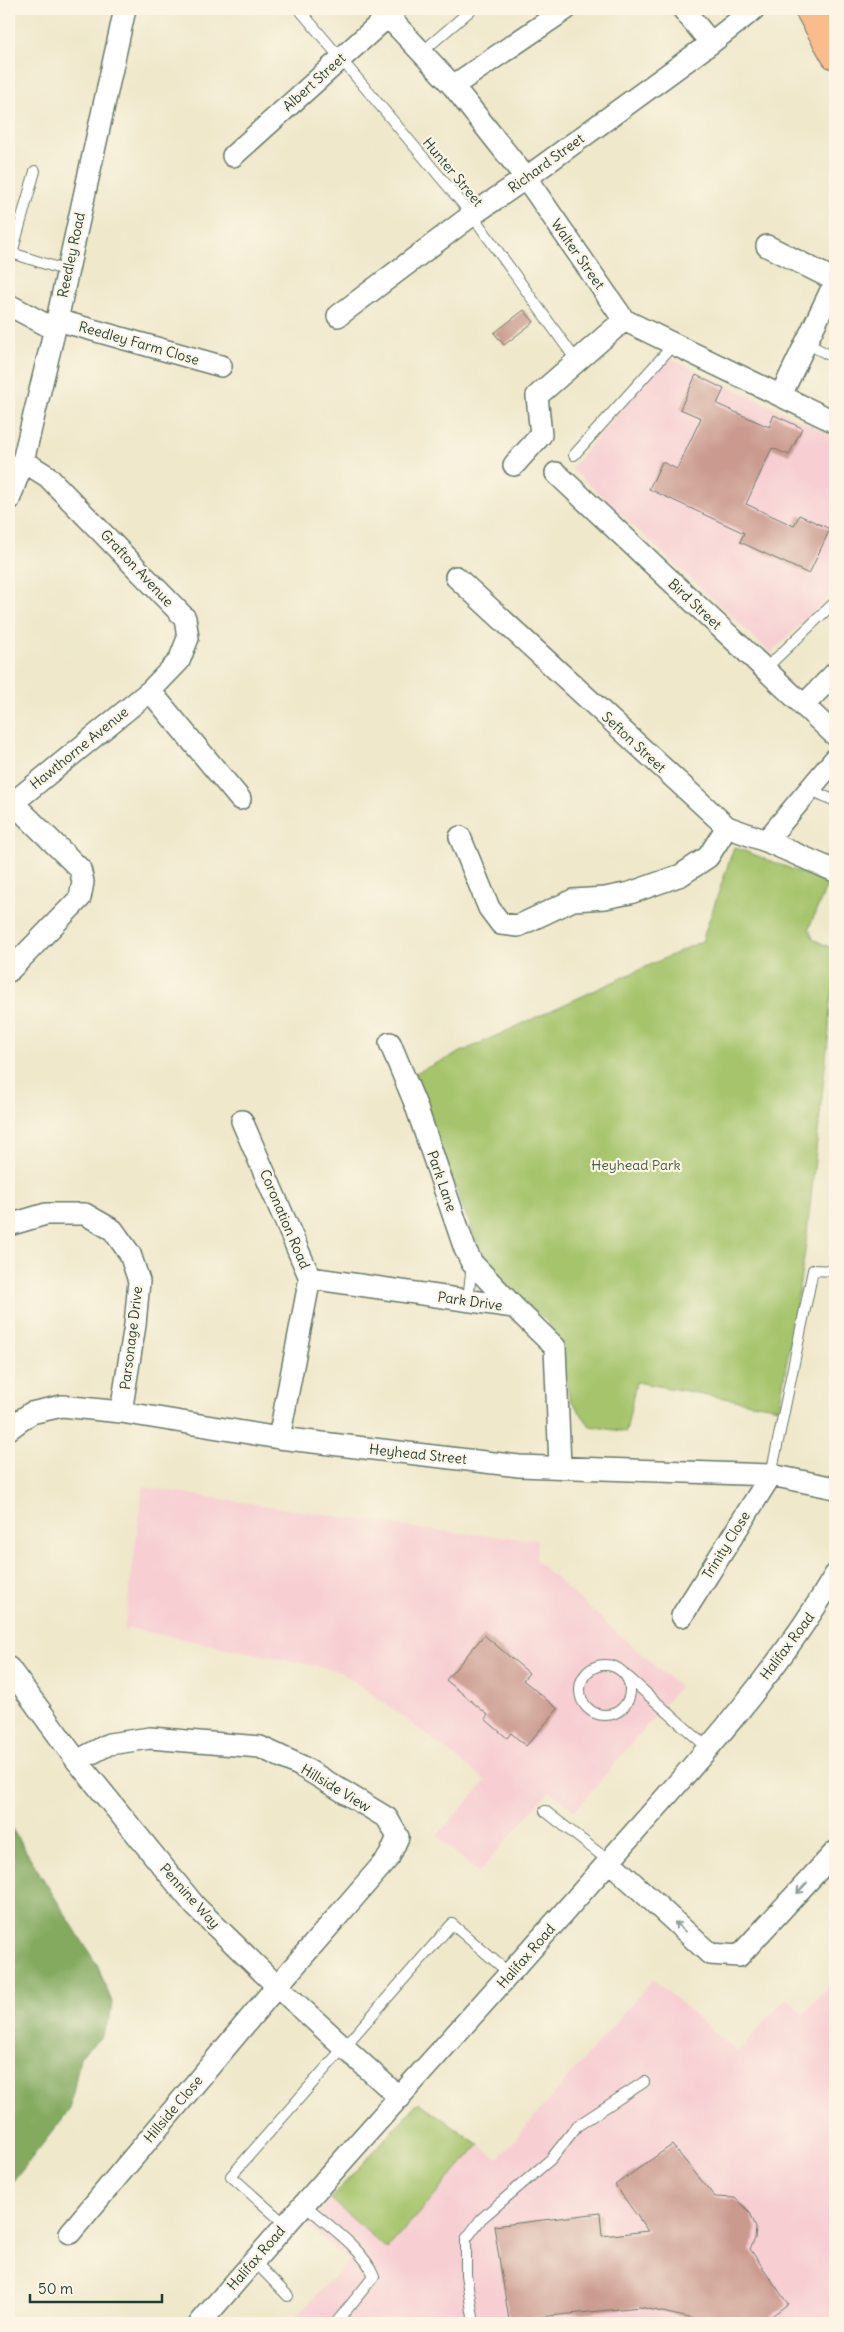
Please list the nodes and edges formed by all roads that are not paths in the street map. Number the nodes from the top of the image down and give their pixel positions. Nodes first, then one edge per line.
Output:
1 (125, 9) edge
2 (299, 9) edge
3 (472, 9) edge
4 (566, 9) edge
5 (683, 9) edge
6 (754, 9) edge
7 (809, 9) edge
8 (388, 11) edge
9 (711, 43) junction
10 (422, 52) junction
11 (835, 55) edge
12 (341, 58) junction
13 (453, 86) junction
14 (233, 156) dead end
15 (34, 171) dead end
16 (526, 178) junction
17 (472, 215) junction
18 (767, 246) dead end
19 (67, 271) junction
20 (835, 281) edge
21 (9, 305) edge
22 (830, 308) edge
23 (338, 316) dead end
24 (624, 320) junction
25 (55, 325) junction
26 (806, 343) junction
27 (674, 344) junction
28 (835, 358) edge
29 (576, 360) junction
30 (221, 366) dead end
31 (781, 395) junction
32 (835, 422) edge
33 (574, 455) dead end
34 (23, 462) junction
35 (514, 465) dead end
36 (556, 473) dead end
37 (9, 500) edge
38 (456, 577) dead end
39 (835, 602) edge
40 (764, 670) junction
41 (835, 673) edge
42 (150, 691) junction
43 (803, 706) junction
44 (835, 735) edge
45 (835, 759) edge
46 (809, 788) junction
47 (240, 799) dead end
48 (835, 801) edge
49 (11, 804) edge
50 (727, 827) junction
51 (460, 837) dead end
52 (766, 841) junction
53 (835, 871) edge
54 (9, 971) edge
55 (390, 1042) dead end
56 (242, 1121) dead end
57 (9, 1226) edge
58 (472, 1263) junction
59 (835, 1271) edge
60 (310, 1278) junction
61 (468, 1300) junction
62 (514, 1307) junction
63 (121, 1412) junction
64 (9, 1429) edge
65 (279, 1438) junction
66 (560, 1466) junction
67 (771, 1475) junction
68 (835, 1488) edge
69 (835, 1575) edge
70 (682, 1616) dead end
71 (9, 1668) edge
72 (626, 1674) junction
73 (708, 1748) junction
74 (77, 1761) junction
75 (545, 1811) dead end
76 (835, 1852) edge
77 (609, 1861) junction
78 (510, 1974) junction
79 (277, 1986) junction
80 (343, 2046) junction
81 (644, 2082) dead end
82 (400, 2098) junction
83 (304, 2204) junction
84 (285, 2224) junction
85 (70, 2233) dead end
86 (254, 2261) junction
87 (288, 2296) dead end
88 (200, 2323) edge
89 (336, 2323) edge
90 (474, 2323) edge

1 - 19 street, Reedley Road
2 - 12 lane, Hunter Street
3 - 10 lane
4 - 13 street
5 - 9 street
6 - 9 street, Richard Street
7 - 11 highway
8 - 10 street, Walter Street
8 - 12 street, Albert Street
9 - 16 street, Richard Street
10 - 13 street, Walter Street
12 - 14 street, Albert Street
12 - 17 lane, Hunter Street
13 - 16 street, Walter Street
15 - 19 lane
16 - 17 street, Richard Street
16 - 24 street, Walter Street
17 - 23 street, Richard Street
17 - 29 lane, Hunter Street
18 - 20 street
19 - 25 street, Reedley Road
20 - 22 street
21 - 25 street, Reedley Farm Close
22 - 26 street
24 - 27 street, Walter Street
24 - 29 street
25 - 30 street, Reedley Farm Close
25 - 34 street, Reedley Road
26 - 28 lane
26 - 31 street
27 - 31 street, Walter Street
27 - 33 lane
29 - 35 street
31 - 32 street, Walter Street
34 - 37 street, Reedley Road
34 - 42 street, Grafton Avenue
36 - 40 street, Bird Street
38 - 50 street, Sefton Street
39 - 40 lane
40 - 43 street, Bird Street
41 - 43 street
42 - 47 street
42 - 49 street, Hawthorne Avenue
43 - 44 street, Bird Street
45 - 46 street
46 - 48 lane
46 - 52 street
49 - 54 street
50 - 51 street
50 - 52 street, Sefton Street
52 - 53 street, Sefton Street
55 - 58 street, Park Lane
56 - 60 street, Coronation Road
57 - 63 street, Parsonage Drive
58 - 61 lane
58 - 62 street, Park Lane
59 - 67 lane
60 - 61 street, Park Drive
60 - 65 street, Coronation Road
61 - 62 street, Park Drive
62 - 66 street, Park Drive
63 - 64 street, Heyhead Street
63 - 65 street, Heyhead Street
65 - 66 street, Heyhead Street
66 - 67 street, Heyhead Street
67 - 68 street, Heyhead Street
67 - 70 street, Trinity Close
69 - 73 street, Halifax Road
71 - 74 street, Pennine Way
72 - 72 lane
72 - 73 lane
73 - 77 street, Halifax Road
74 - 79 street, Pennine Way
74 - 79 street, Hillside View
75 - 77 lane
76 -> 77 street
77 - 78 street, Halifax Road
78 - 80 lane
78 - 82 street, Halifax Road
79 - 80 street, Pennine Way
79 - 85 street, Hillside Close
80 - 82 street, Pennine Way
80 - 84 lane
81 - 90 lane
82 - 83 street, Halifax Road
83 - 84 street, Halifax Road
83 - 89 lane
84 - 86 street, Halifax Road
86 - 87 lane
86 - 88 street, Halifax Road

